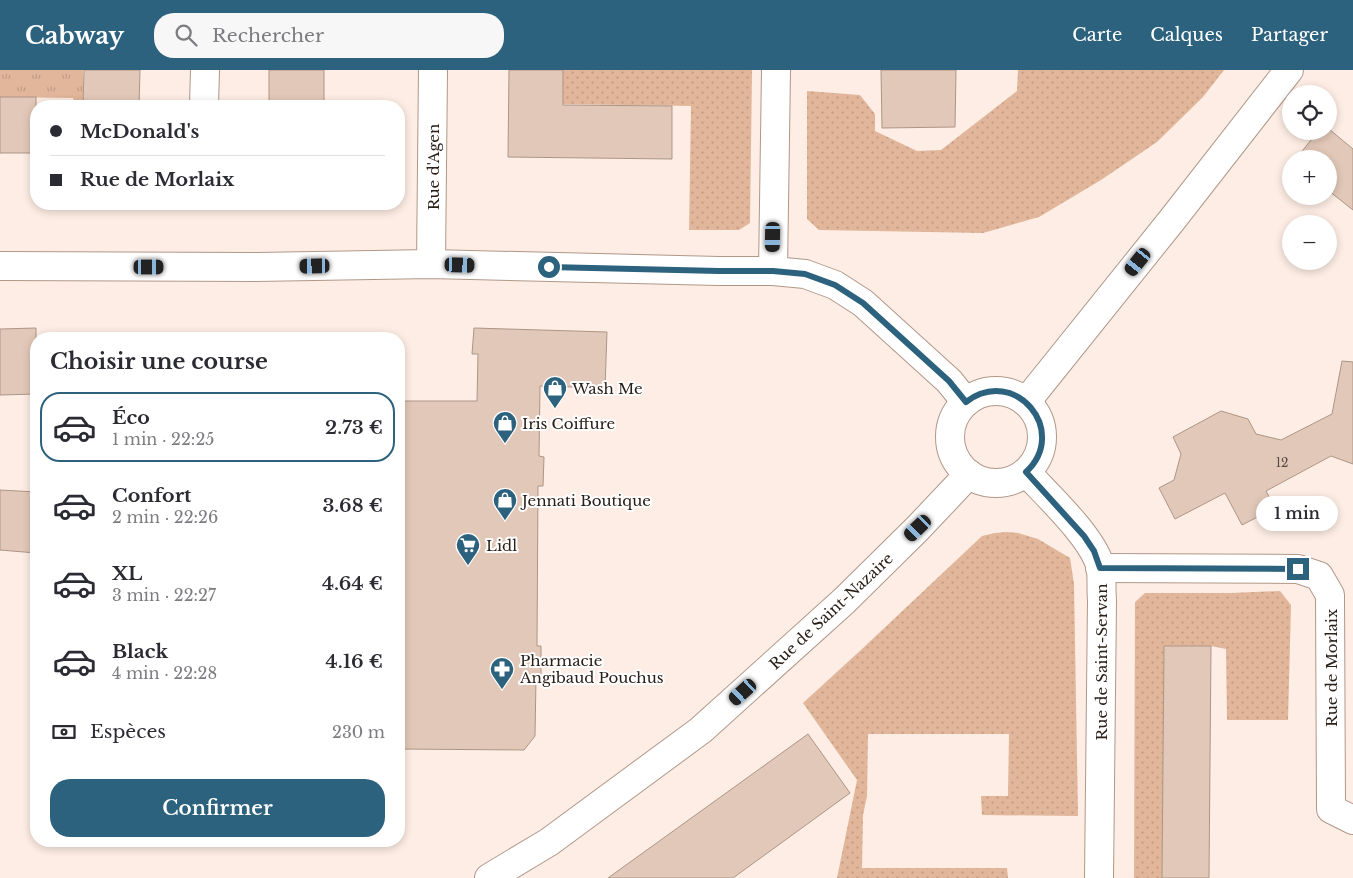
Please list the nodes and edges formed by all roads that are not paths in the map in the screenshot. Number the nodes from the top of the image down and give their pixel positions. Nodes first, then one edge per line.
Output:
1 (205, 70) edge
2 (433, 70) edge
3 (776, 70) edge
4 (1289, 70) edge
5 (204, 100) edge
6 (431, 264) junction
7 (0, 266) edge
8 (773, 271) junction
9 (966, 402) junction
10 (1026, 402) junction
11 (1026, 472) junction
12 (969, 474) junction
13 (1100, 568) junction
14 (1353, 820) edge
15 (490, 878) edge
16 (1100, 878) edge

1 - 5 street
2 - 6 street, Rue d'Agen
3 - 8 street
4 - 10 street
6 - 7 street
6 - 8 street
8 - 9 street
9 - 10 street
9 - 12 street
10 - 11 street
11 - 12 street
11 - 13 street, Rue de Saint-Servan
12 - 15 street, Rue de Saint-Nazaire
13 - 14 street, Rue de Morlaix
13 - 16 street, Rue de Saint-Servan

